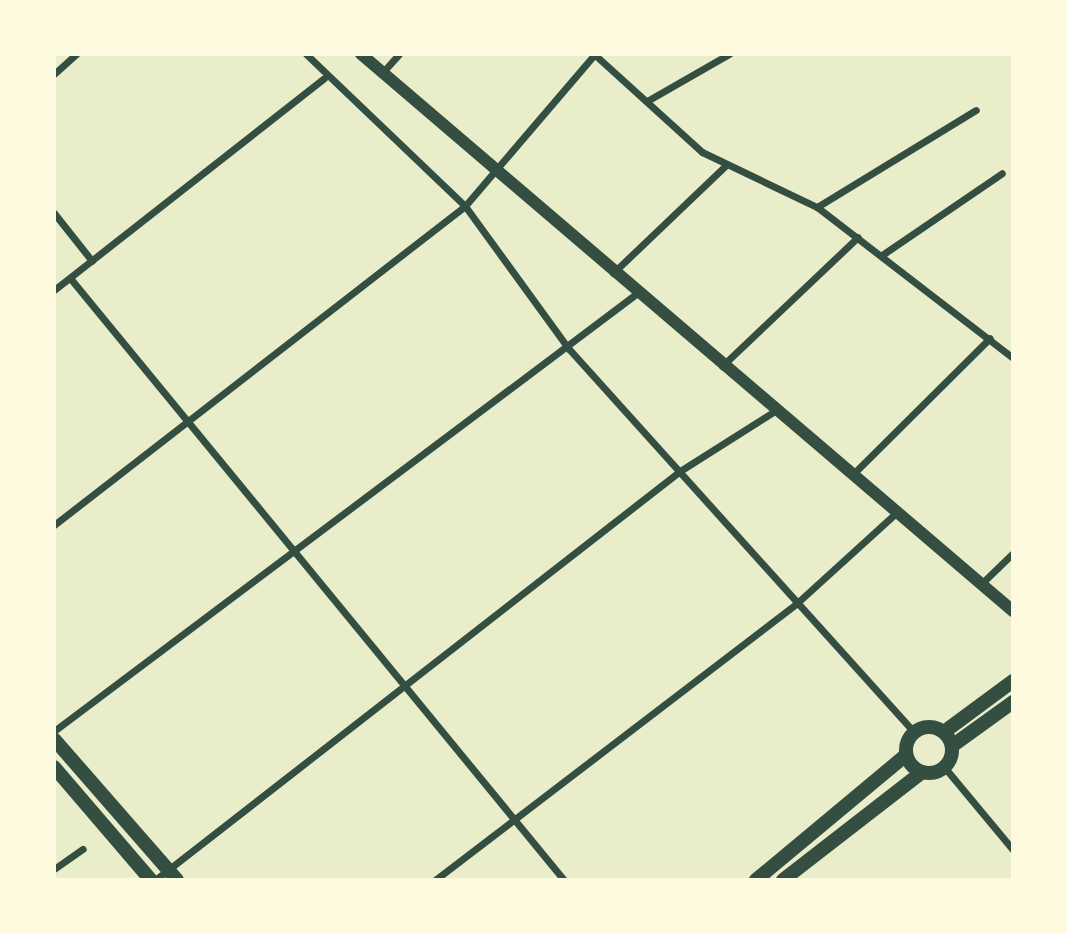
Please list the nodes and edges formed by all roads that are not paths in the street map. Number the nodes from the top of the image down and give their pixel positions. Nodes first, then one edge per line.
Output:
1 (76, 54) edge
2 (306, 54) edge
3 (361, 54) edge
4 (399, 54) edge
5 (594, 54) edge
6 (729, 54) edge
7 (382, 73) junction
8 (54, 74) edge
9 (324, 78) junction
10 (647, 101) junction
11 (976, 110) dead end
12 (725, 166) junction
13 (492, 172) junction
14 (1002, 173) dead end
15 (465, 206) junction
16 (817, 207) junction
17 (54, 213) edge
18 (858, 237) junction
19 (882, 255) junction
20 (92, 261) junction
21 (612, 274) junction
22 (70, 278) junction
23 (54, 290) edge
24 (636, 293) junction
25 (990, 338) junction
26 (569, 349) junction
27 (1012, 357) edge
28 (722, 366) junction
29 (775, 411) junction
30 (186, 422) junction
31 (680, 471) junction
32 (852, 475) junction
33 (896, 513) junction
34 (54, 525) edge
35 (298, 553) junction
36 (1013, 553) edge
37 (981, 584) junction
38 (797, 603) junction
39 (1013, 611) edge
40 (1013, 681) edge
41 (405, 687) junction
42 (1013, 702) edge
43 (54, 731) edge
44 (944, 732) junction
45 (914, 733) junction
46 (54, 739) edge
47 (952, 746) junction
48 (906, 755) junction
49 (54, 767) edge
50 (945, 768) junction
51 (922, 772) junction
52 (517, 819) junction
53 (83, 849) dead end
54 (1013, 850) edge
55 (166, 867) junction
56 (54, 869) edge
57 (153, 880) edge
58 (177, 880) edge
59 (435, 880) edge
60 (564, 880) edge
61 (756, 880) edge
62 (783, 880) edge

1 - 8 street
2 - 9 street
3 - 7 street
4 - 7 street
5 - 10 street
5 - 13 street
6 - 10 street
7 - 13 street
9 - 15 street
9 - 20 street
10 - 12 street
11 - 16 street
12 - 16 street
12 - 21 street
13 - 15 street
13 - 21 street
14 - 19 street
15 - 26 street
15 - 30 street
16 - 18 street
17 - 20 street
18 - 19 street
18 - 28 street
19 - 25 street
20 - 22 street
21 - 24 street
22 - 23 street
22 - 30 street
24 - 26 street
24 - 28 street
25 - 27 street
25 - 32 street
26 - 31 street
26 - 35 street
28 - 29 street
29 - 31 street
29 - 32 street
30 - 34 street
30 - 35 street
31 - 38 street
31 - 41 street
32 - 33 street
33 - 37 street
33 - 38 street
35 - 41 street
35 - 43 street
36 - 37 street
37 - 39 street
38 - 45 street
38 - 52 street
40 - 44 main road
41 - 52 street
41 - 55 street
42 - 47 main road
44 - 45 main road
44 - 47 main road
45 - 48 main road
46 - 55 main road
47 - 50 main road
48 - 51 main road
48 - 61 main road
49 - 57 main road
50 - 51 main road
50 - 54 street
51 - 62 main road
52 - 59 street
52 - 60 street
53 - 56 street
55 - 57 street
55 - 58 main road

